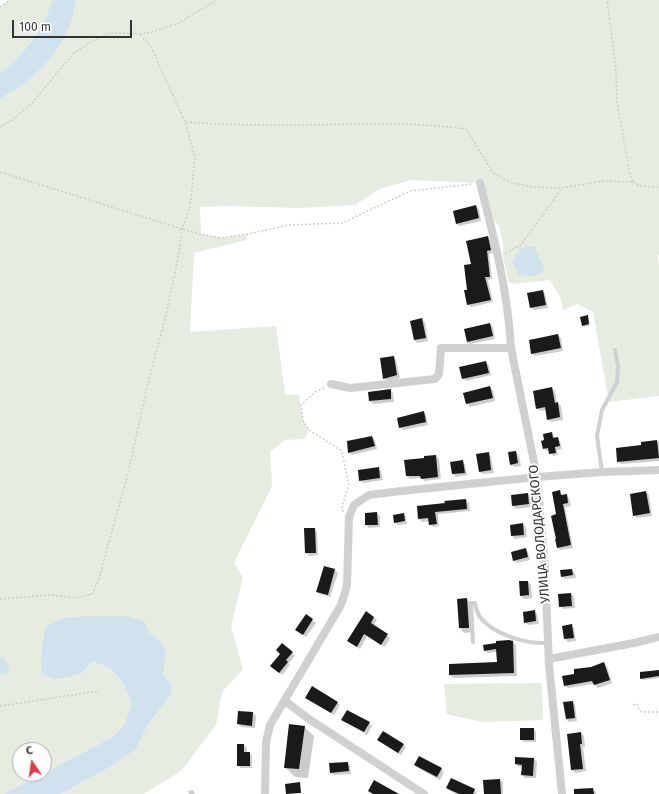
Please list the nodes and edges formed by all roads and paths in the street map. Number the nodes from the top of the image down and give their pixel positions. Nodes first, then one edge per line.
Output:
1 (10, 0) edge
2 (216, 0) edge
3 (607, 0) edge
4 (0, 8) edge
5 (140, 34) junction
6 (185, 122) junction
7 (0, 127) edge
8 (0, 172) edge
9 (633, 182) junction
10 (480, 183) joint
11 (659, 187) edge
12 (562, 188) junction
13 (182, 229) junction
14 (498, 257) junction
15 (511, 348) junction
16 (615, 350) dead end
17 (330, 384) joint
18 (659, 470) edge
19 (603, 472) junction
20 (537, 477) junction
21 (349, 517) junction
22 (0, 599) edge
23 (659, 637) edge
24 (473, 642) dead end
25 (548, 643) junction
26 (549, 659) junction
27 (99, 691) dead end
28 (284, 701) junction
29 (632, 705) dead end
30 (0, 706) edge
31 (659, 712) edge
32 (265, 794) edge
33 (424, 794) edge
34 (562, 794) edge

1 - 4 path
2 - 5 path
3 - 9 path
5 - 6 path
5 - 7 path
6 - 12 path
6 - 13 path
8 - 13 path
9 - 11 path
9 - 12 path
10 - 13 path
10 - 14 street, УЛИЦА ВОЛОДАРСКОГО
12 - 14 path
13 - 22 path
14 - 15 street, УЛИЦА ВОЛОДАРСКОГО
15 - 17 street
15 - 20 street, УЛИЦА ВОЛОДАРСКОГО
16 - 19 lane
17 - 21 path
18 - 19 street
19 - 20 street
20 - 21 street
20 - 25 street, УЛИЦА ВОЛОДАРСКОГО
21 - 28 street
23 - 26 street
24 - 25 lane
25 - 26 street, УЛИЦА ВОЛОДАРСКОГО
26 - 34 street, УЛИЦА ВОЛОДАРСКОГО
27 - 30 path
28 - 32 street
28 - 33 street
29 - 31 path

